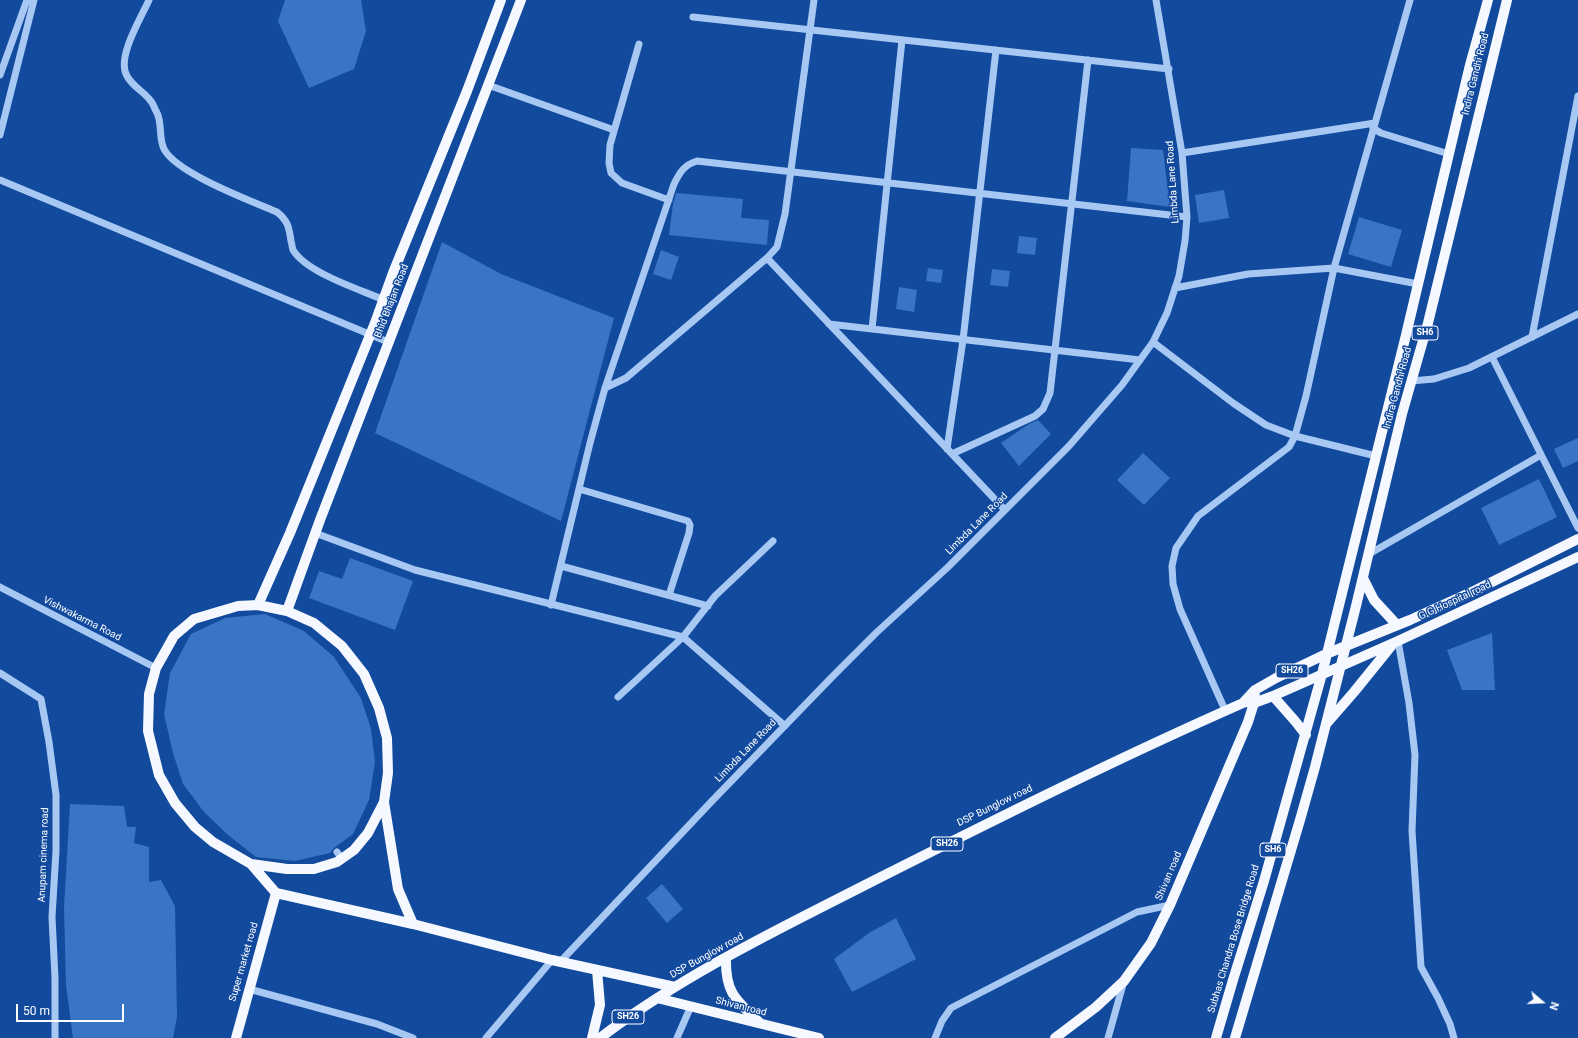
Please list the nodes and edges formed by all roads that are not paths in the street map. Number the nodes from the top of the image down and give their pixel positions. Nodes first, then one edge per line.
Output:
1 (27, 0) edge
2 (34, 0) edge
3 (149, 0) edge
4 (500, 0) edge
5 (521, 0) edge
6 (814, 0) edge
7 (1156, 0) edge
8 (1410, 0) edge
9 (1488, 0) edge
10 (1507, 0) edge
11 (693, 17) dead end
12 (809, 30) junction
13 (902, 40) junction
14 (639, 44) dead end
15 (996, 50) junction
16 (1088, 60) junction
17 (1169, 69) junction
18 (0, 75) edge
19 (488, 85) junction
20 (1578, 96) edge
21 (1374, 125) junction
22 (614, 130) junction
23 (0, 135) edge
24 (1182, 153) junction
25 (1449, 154) junction
26 (791, 172) junction
27 (0, 180) edge
28 (886, 183) junction
29 (979, 194) junction
30 (669, 200) junction
31 (1072, 204) junction
32 (1187, 217) junction
33 (767, 258) junction
34 (1334, 268) junction
35 (1418, 284) junction
36 (1175, 288) junction
37 (384, 300) junction
38 (1578, 314) edge
39 (829, 324) junction
40 (872, 329) junction
41 (370, 335) junction
42 (1532, 337) junction
43 (963, 340) junction
44 (388, 342) junction
45 (1153, 342) junction
46 (1054, 350) junction
47 (1492, 357) junction
48 (1140, 360) junction
49 (1411, 381) junction
50 (606, 388) junction
51 (1295, 436) junction
52 (950, 452) junction
53 (1541, 455) junction
54 (1376, 456) junction
55 (579, 489) junction
56 (1005, 510) junction
57 (1578, 528) edge
58 (315, 533) junction
59 (1578, 539) edge
60 (773, 542) dead end
61 (1369, 554) junction
62 (1578, 557) edge
63 (561, 566) junction
64 (1363, 578) junction
65 (0, 587) edge
66 (669, 595) junction
67 (258, 605) junction
68 (551, 605) junction
69 (708, 606) junction
70 (287, 611) junction
71 (1397, 625) junction
72 (683, 637) junction
73 (1395, 642) junction
74 (1346, 646) junction
75 (1325, 658) junction
76 (1341, 666) junction
77 (156, 668) junction
78 (0, 673) edge
79 (1322, 674) junction
80 (1255, 690) junction
81 (1273, 696) junction
82 (618, 697) dead end
83 (1243, 703) junction
84 (1254, 703) junction
85 (1225, 710) junction
86 (1326, 724) junction
87 (785, 726) junction
88 (1306, 735) junction
89 (384, 802) junction
90 (251, 864) junction
91 (276, 893) junction
92 (1170, 905) junction
93 (413, 924) junction
94 (726, 958) junction
95 (557, 960) junction
96 (597, 970) junction
97 (1124, 981) junction
98 (674, 987) junction
99 (249, 989) junction
100 (657, 998) junction
101 (691, 1006) junction
102 (762, 1024) junction
103 (55, 1038) edge
104 (236, 1038) edge
105 (413, 1038) edge
106 (486, 1038) edge
107 (592, 1038) edge
108 (600, 1038) edge
109 (677, 1038) edge
110 (819, 1038) edge
111 (935, 1038) edge
112 (1055, 1038) edge
113 (1108, 1038) edge
114 (1216, 1038) edge
115 (1234, 1038) edge
116 (1454, 1038) edge

1 - 18 street
2 - 23 street
3 - 37 street
4 - 37 main road, Bhid Bhajan Road
5 - 19 main road, Bhid Bhajan Road
6 - 12 street
7 - 17 street, Limbda Lane Road
8 - 21 street
9 - 25 main road, Indira Gandhi Road / SH6
10 - 49 main road, Indira Gandhi Road / SH6
11 - 12 street
12 - 13 street
12 - 26 street
13 - 15 street
13 - 28 street
14 - 22 street
15 - 16 street
15 - 29 street
16 - 17 street
16 - 31 street
17 - 24 street, Limbda Lane Road
19 - 22 street
19 - 44 main road, Bhid Bhajan Road
20 - 42 street
21 - 24 street
21 - 25 street
21 - 34 street
22 - 30 street
24 - 32 street, Limbda Lane Road
25 - 35 main road, Indira Gandhi Road / SH6
26 - 28 street
26 - 30 street
26 - 33 street
27 - 41 street
28 - 29 street
28 - 40 street
29 - 31 street
29 - 43 street
30 - 50 street
31 - 32 street
31 - 46 street
32 - 36 street, Limbda Lane Road
33 - 39 street
33 - 50 street
34 - 35 street
34 - 36 street
34 - 51 street
35 - 54 main road, Indira Gandhi Road / SH6
36 - 45 street, Limbda Lane Road
37 - 41 main road, Bhid Bhajan Road
38 - 42 street
39 - 40 street
39 - 52 street
40 - 43 street
41 - 44 street
41 - 67 main road, Bhid Bhajan Road
42 - 47 street
43 - 46 street
43 - 52 street
44 - 58 main road, Bhid Bhajan Road
45 - 48 street, Limbda Lane Road
45 - 51 street
46 - 48 street
46 - 52 street
47 - 49 street
47 - 53 street
48 - 56 street, Limbda Lane Road
49 - 61 main road, Indira Gandhi Road / SH6
50 - 55 street
51 - 54 street
51 - 85 street
52 - 56 street
53 - 57 street
53 - 61 street
54 - 75 main road, Indira Gandhi Road / SH6
55 - 63 street
55 - 66 street
56 - 87 street, Limbda Lane Road
58 - 68 street
58 - 70 main road, Bhid Bhajan Road
59 - 71 main road, G.G Hospital road
60 - 69 street
61 - 64 main road, Indira Gandhi Road / SH6
62 - 73 main road, G.G Hospital road
63 - 66 street
63 - 68 street
64 - 71 main road
64 - 74 main road, Indira Gandhi Road / SH6
65 - 77 street, Vishwakarma Road
66 - 69 street
67 - 70 main road
67 - 77 main road
68 - 72 street
69 - 72 street
70 - 89 main road
71 - 74 main road, G.G Hospital road
72 - 82 street
72 - 87 street
73 - 76 main road, G.G Hospital road
73 - 86 main road
73 - 116 street
74 - 75 main road, DSP Bunglow road / SH26
74 - 76 main road, Indira Gandhi Road / SH6
75 - 79 main road, Subhas Chandra Bose Bridge Road / SH6
75 - 80 main road, DSP Bunglow road / SH26
76 - 79 main road, DSP Bunglow road / SH26
76 - 86 main road, SH6
77 - 90 main road
78 - 103 street, Anupam cinema road
79 - 81 main road, DSP Bunglow road / SH26
79 - 88 main road, Subhas Chandra Bose Bridge Road / SH6
80 - 83 main road, DSP Bunglow road / SH26
80 - 84 main road, Shivan road
81 - 84 main road, DSP Bunglow road / SH26
81 - 88 main road
83 - 84 main road, DSP Bunglow road / SH26
83 - 85 main road, DSP Bunglow road / SH26
84 - 92 main road, Shivan road
85 - 94 main road, DSP Bunglow road / SH26
86 - 115 main road, SH6
87 - 95 street, Limbda Lane Road
88 - 114 main road, Subhas Chandra Bose Bridge Road / SH6
89 - 90 main road
89 - 93 main road
90 - 91 main road
91 - 93 main road
91 - 99 main road, Super market road
92 - 97 main road, Shivan road
92 - 111 street
93 - 95 main road
94 - 98 main road, DSP Bunglow road / SH26
94 - 102 main road
95 - 96 main road
95 - 106 street, Limbda Lane Road
96 - 98 main road
96 - 107 main road
97 - 112 main road, Shivan road
97 - 113 street
98 - 100 main road, DSP Bunglow road / SH26
99 - 104 main road, Super market road
99 - 105 street
100 - 101 main road, Shivan road
100 - 108 main road, SH26
101 - 102 main road, Shivan road
101 - 109 street
102 - 110 main road, Shivan road

